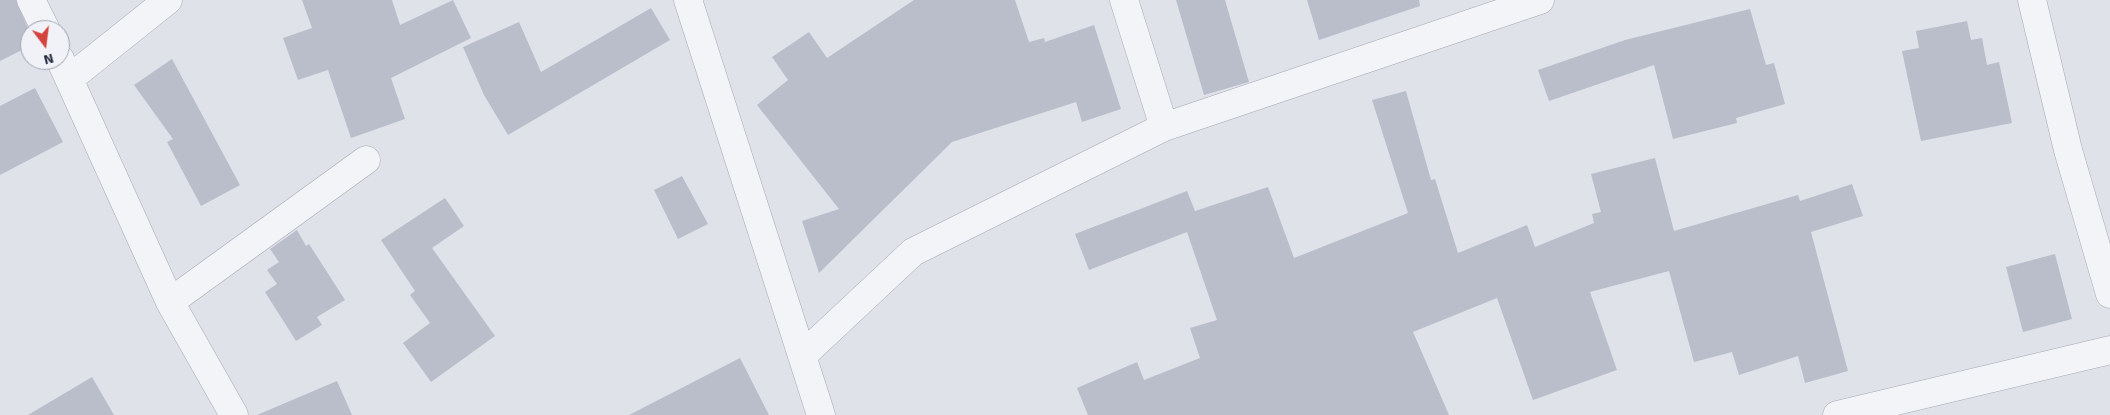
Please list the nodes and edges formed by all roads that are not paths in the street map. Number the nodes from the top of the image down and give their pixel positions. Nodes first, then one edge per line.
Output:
1 (32, 0) edge
2 (168, 0) edge
3 (688, 0) edge
4 (1124, 0) edge
5 (1540, 0) edge
6 (2032, 0) edge
7 (41, 20) edge
8 (70, 66) edge
9 (65, 70) edge
10 (1164, 127) junction
11 (366, 160) dead end
12 (2110, 294) edge
13 (170, 302) junction
14 (2110, 350) edge
15 (803, 355) junction
16 (234, 415) edge
17 (820, 415) edge
18 (1837, 415) edge

1 - 7 street
2 - 8 street
3 - 15 street
4 - 10 street
5 - 10 street
6 - 12 street
9 - 13 street
10 - 15 street
11 - 13 street
13 - 16 street
14 - 18 street
15 - 17 street

